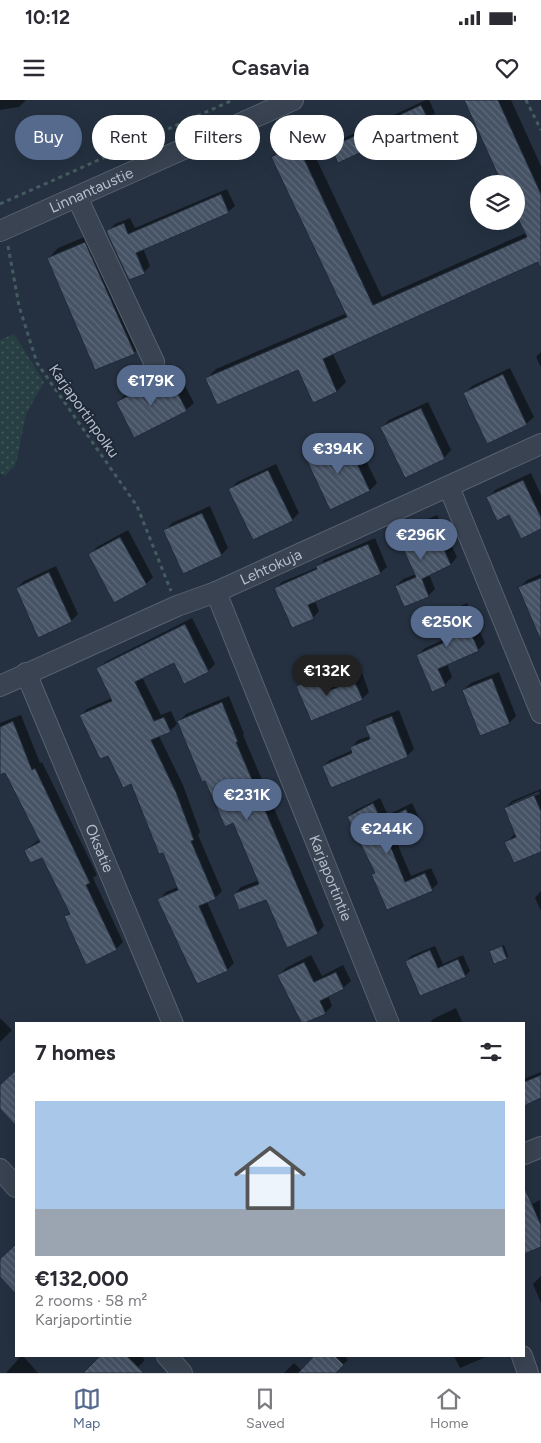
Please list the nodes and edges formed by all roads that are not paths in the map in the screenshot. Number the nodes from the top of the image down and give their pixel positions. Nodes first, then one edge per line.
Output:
1 (293, 100) edge
2 (77, 197) junction
3 (2, 230) edge
4 (154, 362) dead end
5 (541, 444) edge
6 (449, 487) junction
7 (216, 592) junction
8 (26, 673) junction
9 (0, 686) edge
10 (541, 713) edge
11 (172, 1022) edge
12 (388, 1022) edge
13 (541, 1147) edge
14 (525, 1154) edge
15 (0, 1169) edge
16 (15, 1186) edge
17 (168, 1357) edge
18 (522, 1357) edge
19 (182, 1373) edge
20 (528, 1373) edge

1 - 2 street, Linnantaustie
2 - 3 street, Linnantaustie
2 - 4 street
5 - 6 street, Lehtokuja
6 - 7 street, Lehtokuja
6 - 10 street
7 - 8 street, Lehtokuja
7 - 12 street, Karjaportintie
8 - 9 street, Lehtokuja
8 - 11 street, Oksatie
13 - 14 street
15 - 16 street
17 - 19 street
18 - 20 street

